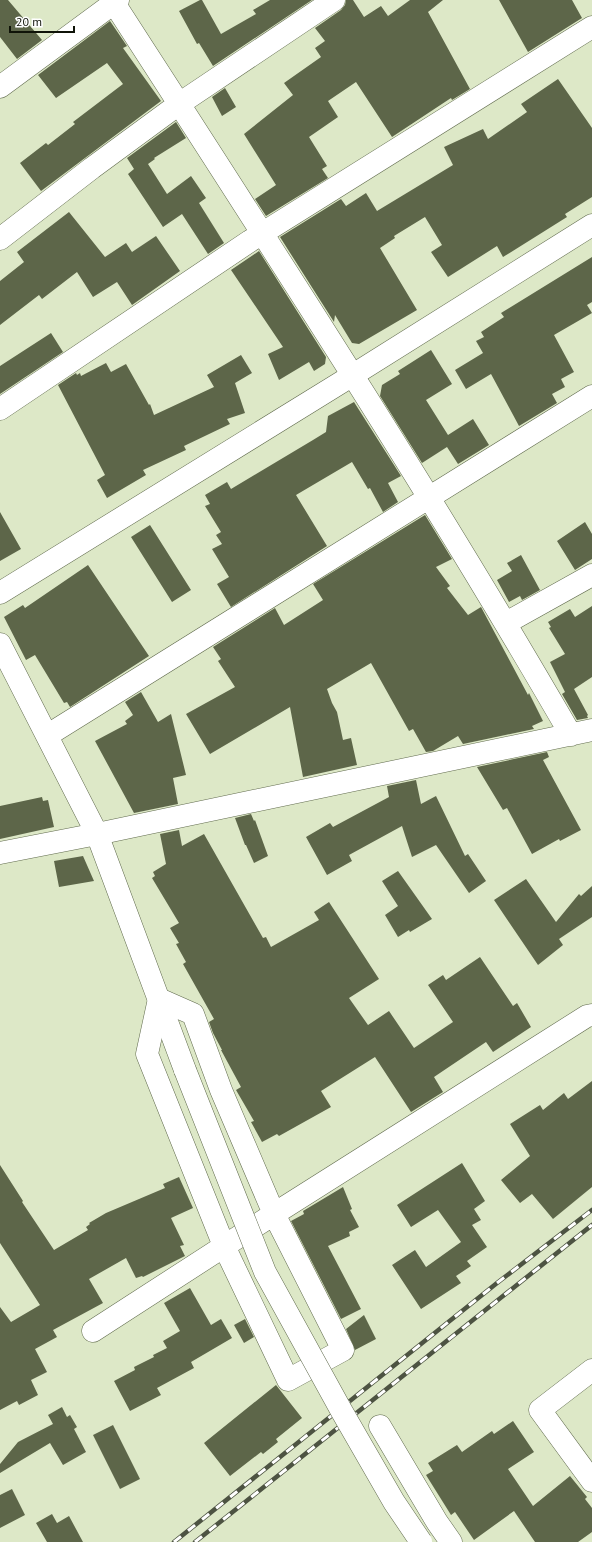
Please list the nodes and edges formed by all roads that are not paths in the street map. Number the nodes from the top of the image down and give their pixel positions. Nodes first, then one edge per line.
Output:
1 (334, 0) edge
2 (116, 1) edge
3 (592, 27) edge
4 (0, 87) edge
5 (179, 104) junction
6 (592, 225) edge
7 (263, 234) junction
8 (0, 239) edge
9 (353, 375) junction
10 (592, 396) edge
11 (0, 409) edge
12 (429, 498) junction
13 (592, 575) edge
14 (0, 593) edge
15 (506, 623) junction
16 (0, 644) edge
17 (592, 730) edge
18 (48, 735) junction
19 (571, 735) junction
20 (97, 834) junction
21 (0, 853) edge
22 (159, 999) junction
23 (592, 1015) edge
24 (274, 1214) junction
25 (224, 1246) junction
26 (93, 1331) dead end
27 (592, 1370) edge
28 (380, 1426) dead end
29 (592, 1481) edge
30 (438, 1522) junction
31 (409, 1542) edge
32 (421, 1542) edge
33 (451, 1542) edge

1 - 5 street
2 - 4 street
2 - 5 street
3 - 7 street
5 - 7 street
5 - 8 street
6 - 9 street
7 - 9 street
7 - 11 street
9 - 12 street
9 - 14 street
10 - 12 street
12 - 15 street
12 - 18 street
13 - 15 street
15 - 19 street
16 - 18 street
17 - 19 street
18 - 20 street
19 - 20 street
20 - 21 street
20 - 22 street
22 - 24 street
22 - 25 street
22 - 32 street, bridge
23 - 24 street
24 - 25 street
24 - 25 street
25 - 26 street
27 - 29 street
28 - 30 street
30 - 31 street
30 - 33 street

